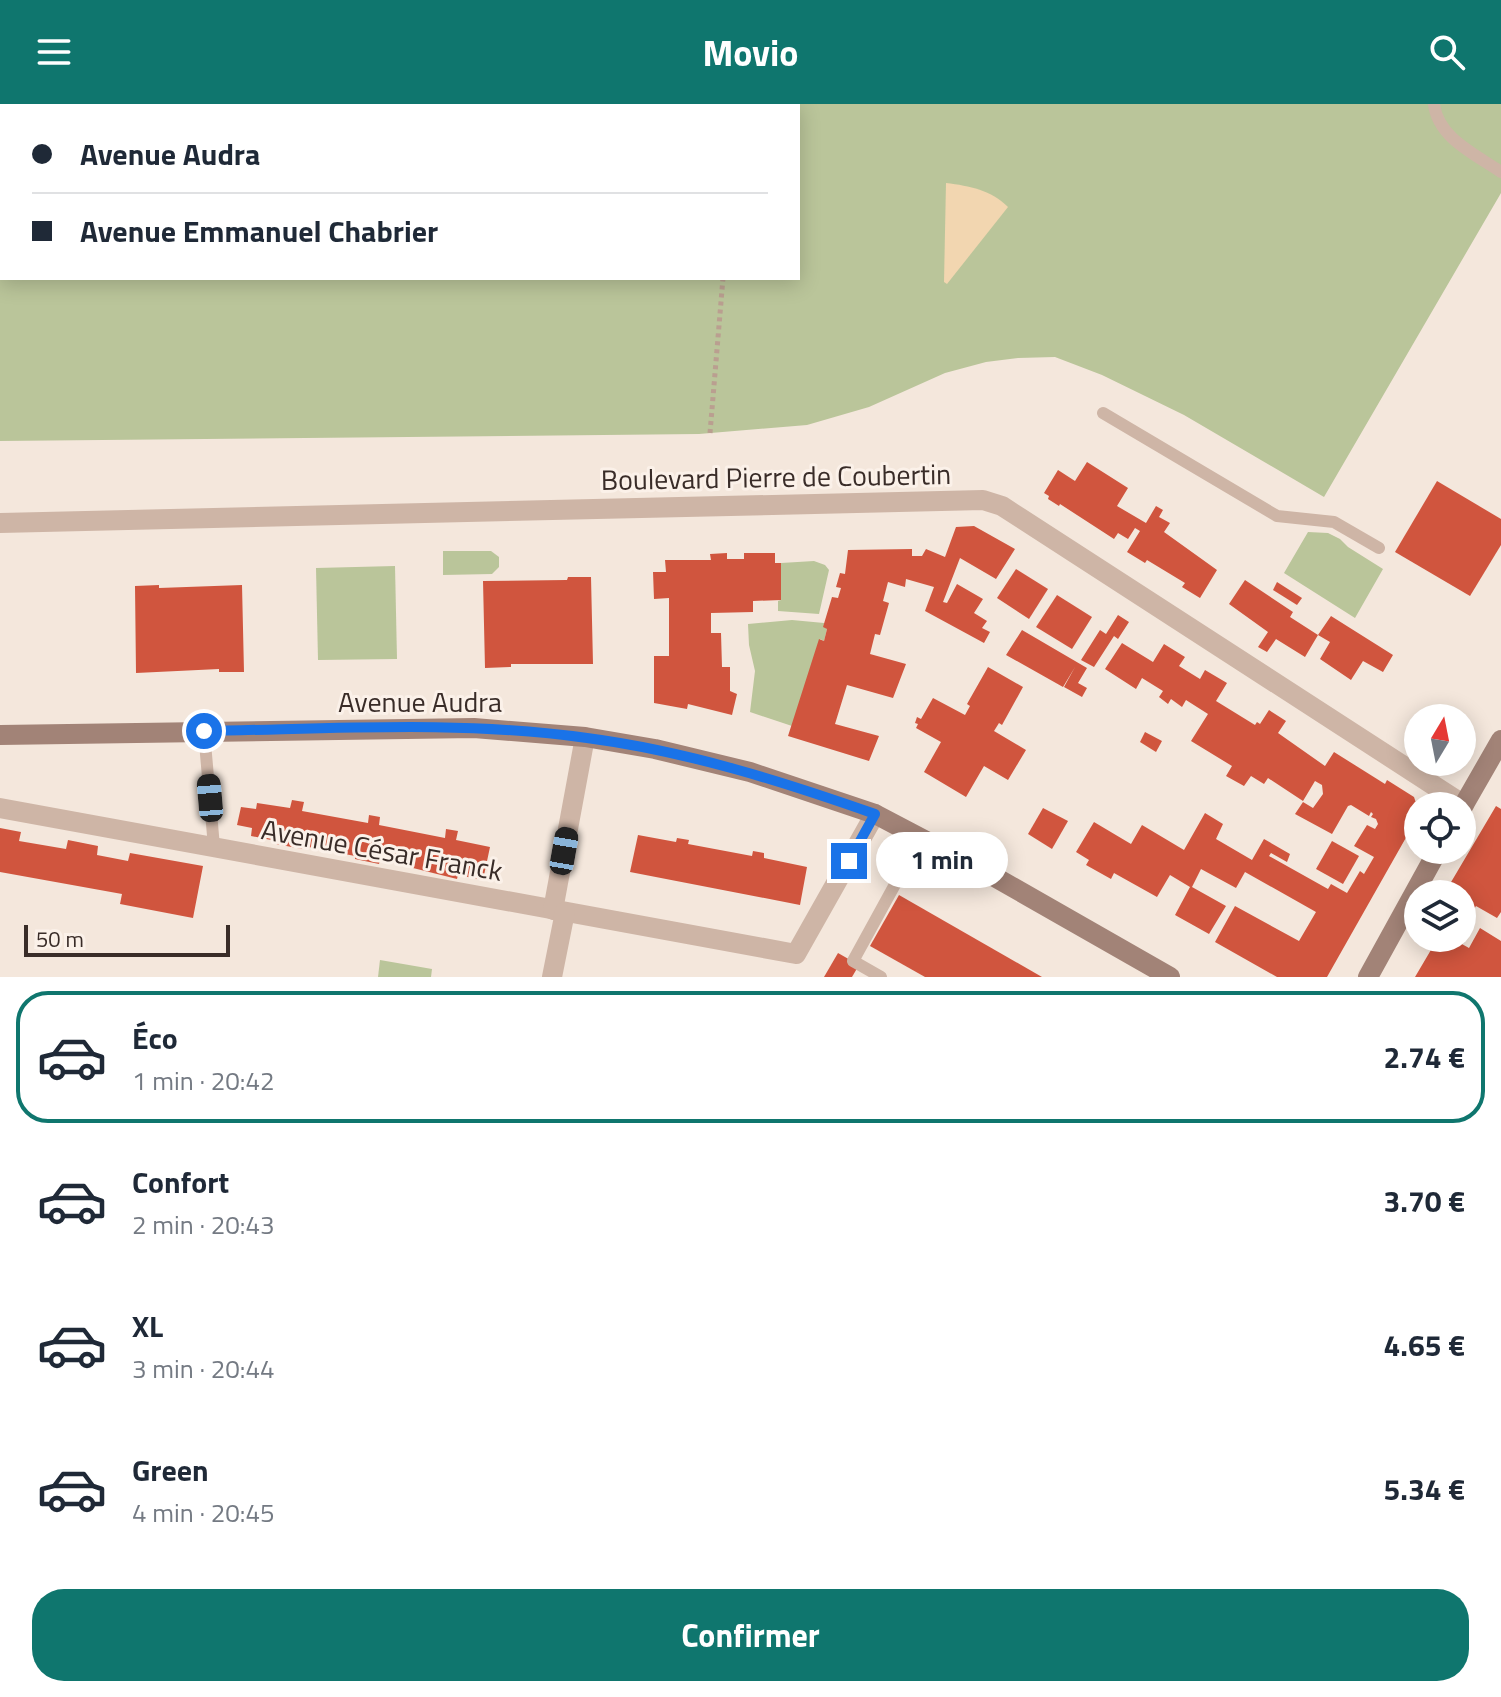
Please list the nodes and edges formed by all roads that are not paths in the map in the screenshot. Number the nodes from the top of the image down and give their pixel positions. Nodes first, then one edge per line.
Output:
1 (1434, 104) edge
2 (1501, 172) edge
3 (1103, 413) dead end
4 (0, 523) edge
5 (1379, 548) dead end
6 (204, 731) junction
7 (0, 735) edge
8 (585, 737) junction
9 (1501, 740) edge
10 (1441, 792) edge
11 (1471, 792) edge
12 (0, 808) edge
13 (875, 814) junction
14 (921, 837) junction
15 (214, 847) junction
16 (1430, 864) edge
17 (559, 911) junction
18 (1140, 970) edge
19 (552, 977) edge
20 (881, 977) edge
21 (1170, 977) edge
22 (1368, 977) edge

1 - 2 lane
3 - 5 lane
4 - 10 street, Boulevard Pierre de Coubertin
6 - 7 street, Avenue Audra
6 - 8 street, Avenue Audra
6 - 15 lane
8 - 13 street, Avenue Audra
8 - 17 street
9 - 11 street
12 - 15 street, Avenue César Franck
13 - 14 street, Avenue Audra
13 - 17 street, Avenue César Franck
14 - 18 street, Avenue Audra
14 - 20 lane
15 - 17 street, Avenue César Franck
16 - 22 street
17 - 19 street
18 - 21 street, Avenue Audra

